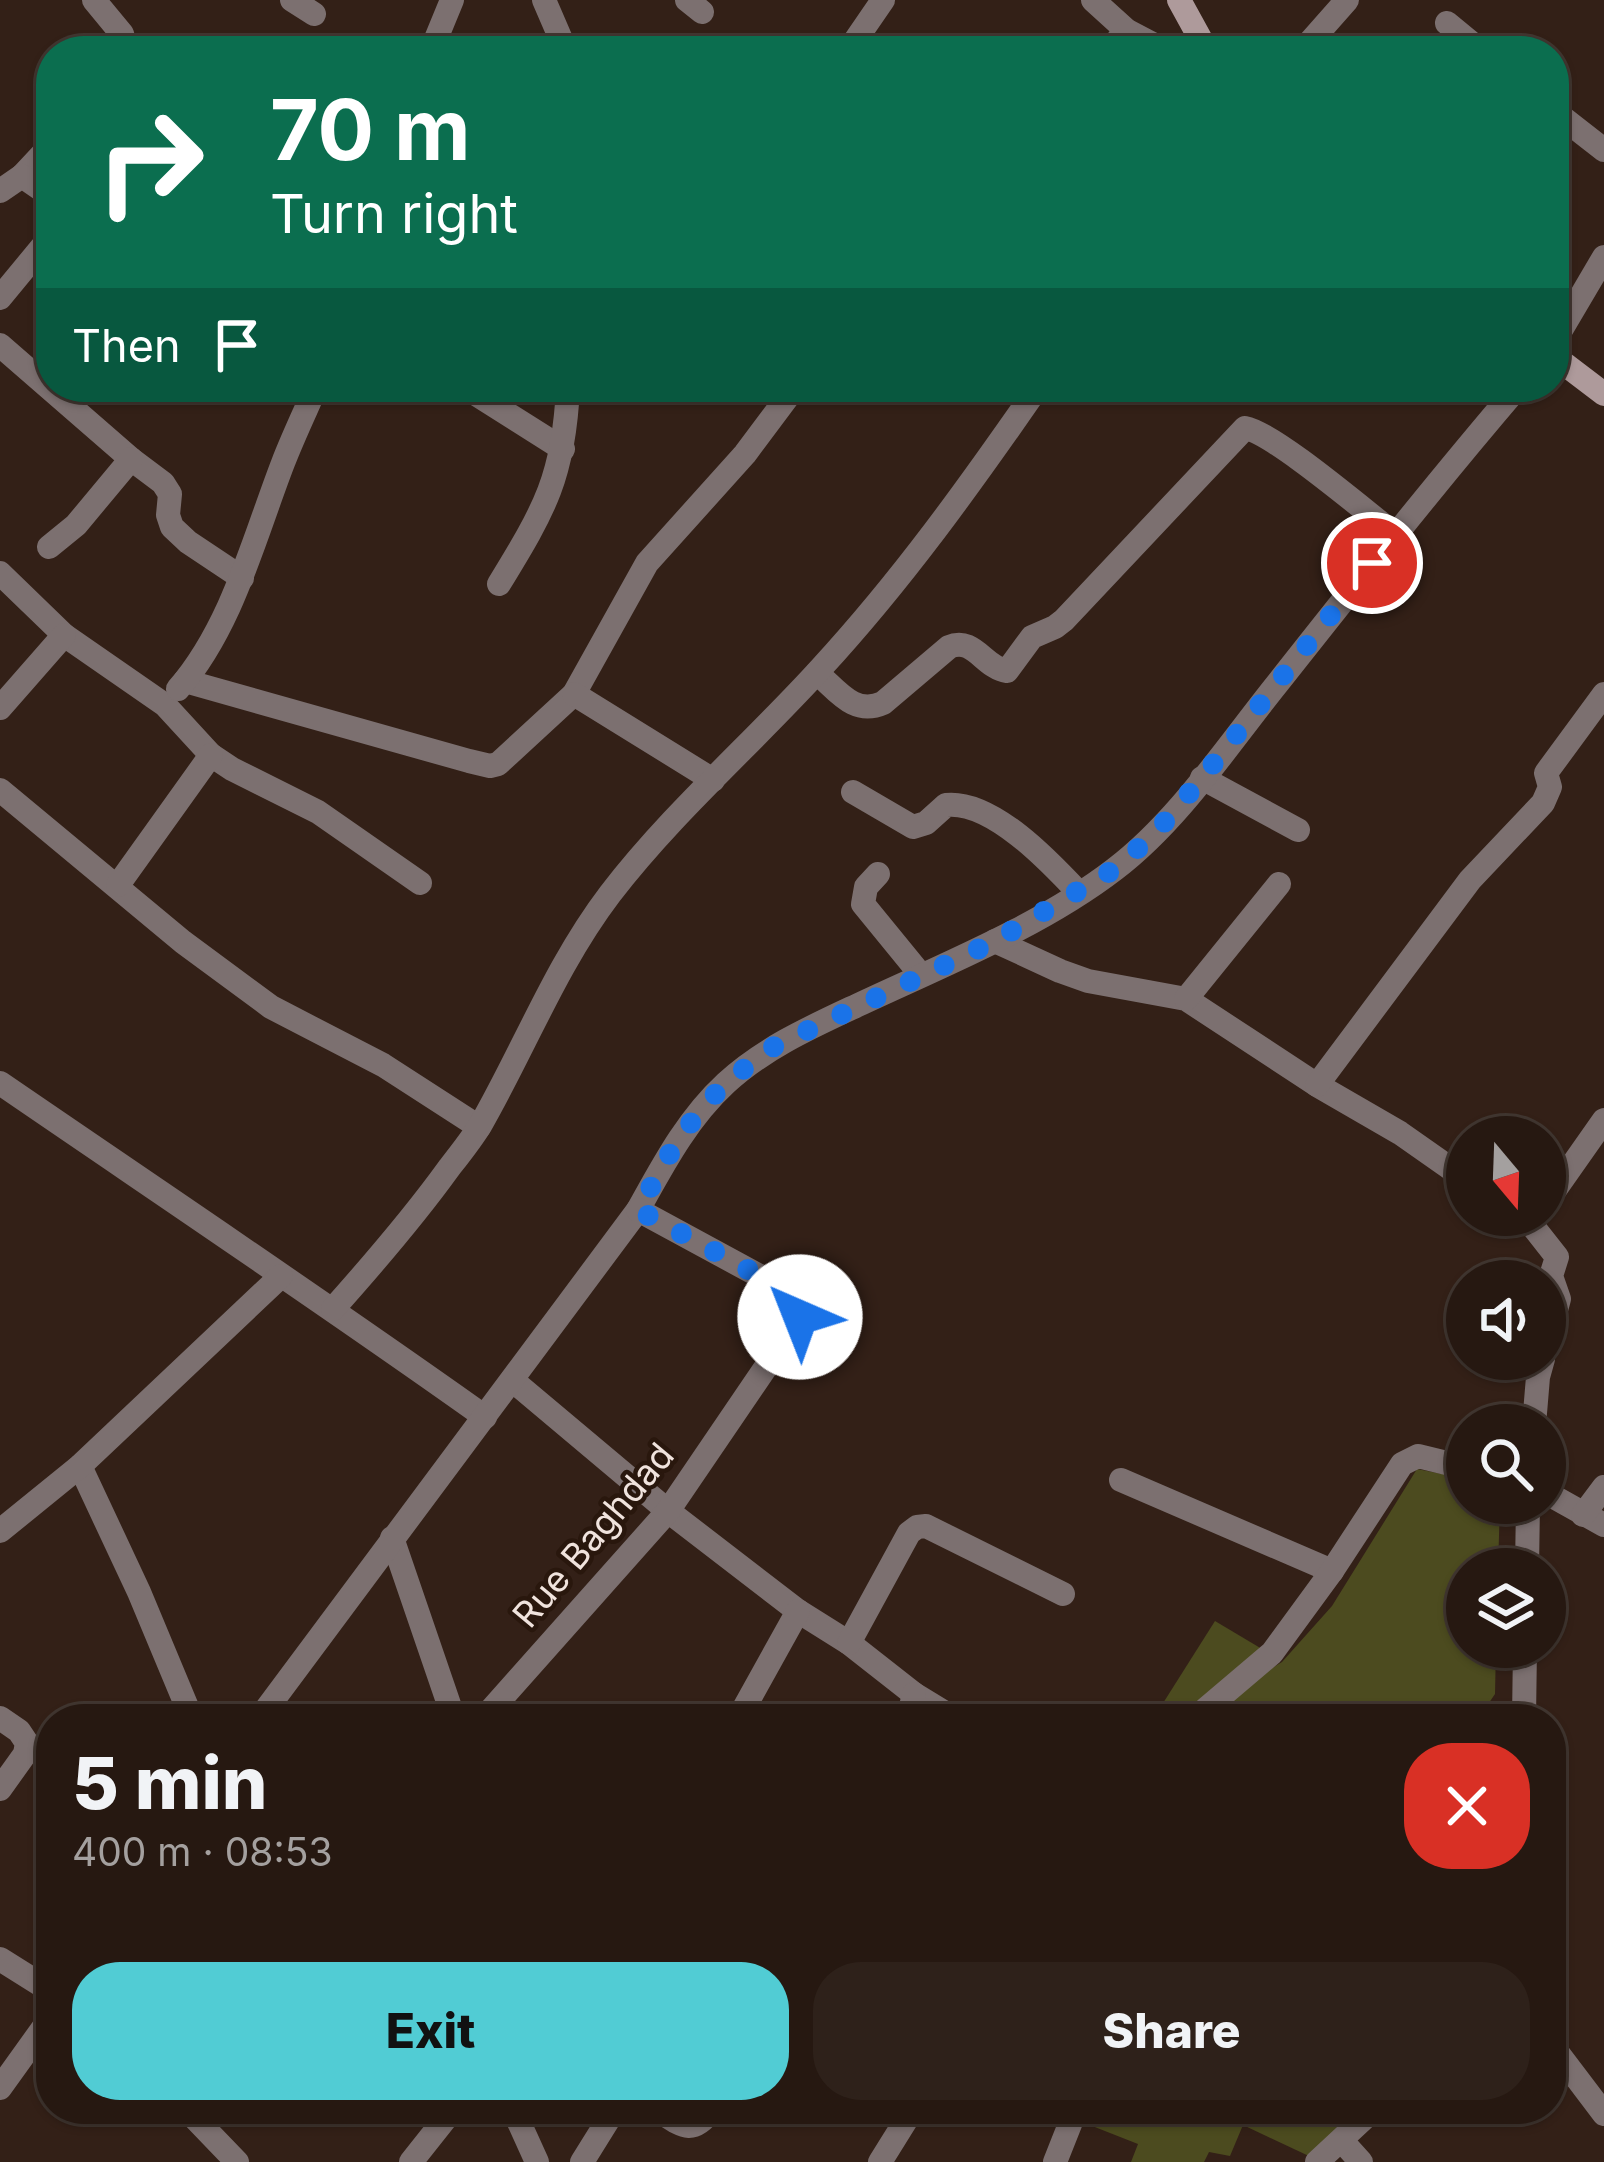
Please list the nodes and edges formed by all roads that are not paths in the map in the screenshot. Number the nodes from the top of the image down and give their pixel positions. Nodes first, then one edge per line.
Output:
1 (94, 0) edge
2 (452, 0) edge
3 (544, 0) edge
4 (883, 0) edge
5 (1093, 0) edge
6 (1179, 0) edge
7 (1347, 0) edge
8 (1447, 23) dead end
9 (1126, 30) junction
10 (123, 36) edge
11 (436, 36) edge
12 (560, 36) edge
13 (858, 36) edge
14 (1121, 36) edge
15 (1137, 36) edge
16 (1199, 36) edge
17 (1315, 36) edge
18 (1463, 36) edge
19 (1569, 123) edge
20 (1604, 150) edge
21 (36, 161) edge
22 (22, 176) junction
23 (36, 186) edge
24 (0, 191) edge
25 (36, 254) edge
26 (1604, 257) edge
27 (0, 298) edge
28 (1569, 316) edge
29 (0, 345) edge
30 (1569, 367) edge
31 (36, 376) edge
32 (1604, 394) edge
33 (66, 402) edge
34 (309, 402) edge
35 (489, 402) edge
36 (567, 402) edge
37 (784, 402) edge
38 (1028, 402) edge
39 (1506, 402) edge
40 (563, 449) junction
41 (131, 459) junction
42 (1396, 535) junction
43 (50, 547) dead end
44 (0, 572) edge
45 (242, 578) junction
46 (499, 584) dead end
47 (64, 635) junction
48 (817, 673) junction
49 (185, 681) junction
50 (574, 694) junction
51 (1604, 694) edge
52 (165, 705) junction
53 (0, 708) edge
54 (211, 755) junction
55 (1202, 778) junction
56 (713, 780) junction
57 (0, 790) edge
58 (854, 792) dead end
59 (1298, 830) dead end
60 (878, 874) dead end
61 (420, 883) dead end
62 (1279, 884) dead end
63 (118, 885) junction
64 (1079, 893) junction
65 (995, 941) junction
66 (922, 975) junction
67 (1186, 999) junction
68 (0, 1083) edge
69 (1317, 1085) junction
70 (1604, 1120) edge
71 (479, 1127) junction
72 (1446, 1165) edge
73 (1566, 1170) edge
74 (638, 1210) junction
75 (281, 1276) junction
76 (333, 1309) junction
77 (512, 1380) junction
78 (485, 1417) junction
79 (1446, 1463) edge
80 (80, 1466) junction
81 (1121, 1480) dead end
82 (1604, 1486) edge
83 (1566, 1504) edge
84 (668, 1511) junction
85 (1594, 1520) edge
86 (0, 1531) edge
87 (392, 1538) junction
88 (1332, 1571) junction
89 (1064, 1594) dead end
90 (798, 1611) junction
91 (849, 1643) junction
92 (1525, 1668) edge
93 (914, 1694) junction
94 (186, 1704) edge
95 (270, 1704) edge
96 (449, 1704) edge
97 (496, 1704) edge
98 (746, 1704) edge
99 (912, 1704) edge
100 (930, 1704) edge
101 (1211, 1704) edge
102 (1524, 1704) edge
103 (0, 1718) edge
104 (0, 1790) edge
105 (0, 1959) edge
106 (36, 1982) edge
107 (36, 2038) edge
108 (1566, 2064) edge
109 (0, 2087) edge
110 (1604, 2114) edge
111 (210, 2124) edge
112 (441, 2124) edge
113 (520, 2124) edge
114 (605, 2124) edge
115 (904, 2124) edge
116 (1070, 2124) edge
117 (1359, 2124) edge
118 (1342, 2141) junction
119 (237, 2162) edge
120 (411, 2162) edge
121 (537, 2162) edge
122 (582, 2162) edge
123 (880, 2162) edge
124 (1055, 2162) edge
125 (1317, 2162) edge
126 (1361, 2162) edge

1 - 10 street
2 - 11 street
3 - 12 street
4 - 13 street
5 - 9 street
6 - 16 street
7 - 17 street
8 - 18 street
9 - 14 street
9 - 15 street
19 - 20 street
21 - 22 street
22 - 23 street
22 - 24 street
25 - 27 street
26 - 28 street
29 - 31 street
30 - 32 street
33 - 41 street
34 - 45 street
35 - 40 street
36 - 40 street
37 - 50 street
38 - 48 street
39 - 42 street
40 - 46 street
41 - 43 street
41 - 45 street
42 - 48 street
42 - 55 street
44 - 47 street
45 - 49 street
47 - 52 street
47 - 53 street
48 - 56 street
49 - 50 street
49 - 52 street
50 - 56 street
51 - 69 street
52 - 54 street
54 - 61 street
54 - 63 street
55 - 59 street
55 - 64 street
56 - 71 street
57 - 63 street
58 - 64 street
60 - 66 street
62 - 67 street
63 - 71 street
64 - 65 street
65 - 66 street
65 - 67 street
66 - 74 street
67 - 69 street
68 - 75 street
69 - 72 street
70 - 73 street
71 - 76 street
74 - 77 street
74 - 84 street, Rue Baghdad
75 - 76 street
75 - 80 street
76 - 78 street
77 - 78 street
77 - 84 street
78 - 87 street
79 - 88 street
80 - 86 street
80 - 94 street
81 - 88 street
82 - 85 street
83 - 85 street
84 - 90 street
84 - 97 street, Rue Baghdad
87 - 95 street
87 - 96 street
88 - 101 street
89 - 91 street
90 - 91 street
90 - 98 street
91 - 93 street
92 - 102 street
93 - 99 street
93 - 100 street
103 - 104 street
105 - 106 street
107 - 109 street
108 - 110 street
111 - 119 street
112 - 120 street
113 - 121 street
114 - 122 street
115 - 123 street
116 - 124 street
117 - 118 street
118 - 125 street
118 - 126 street

